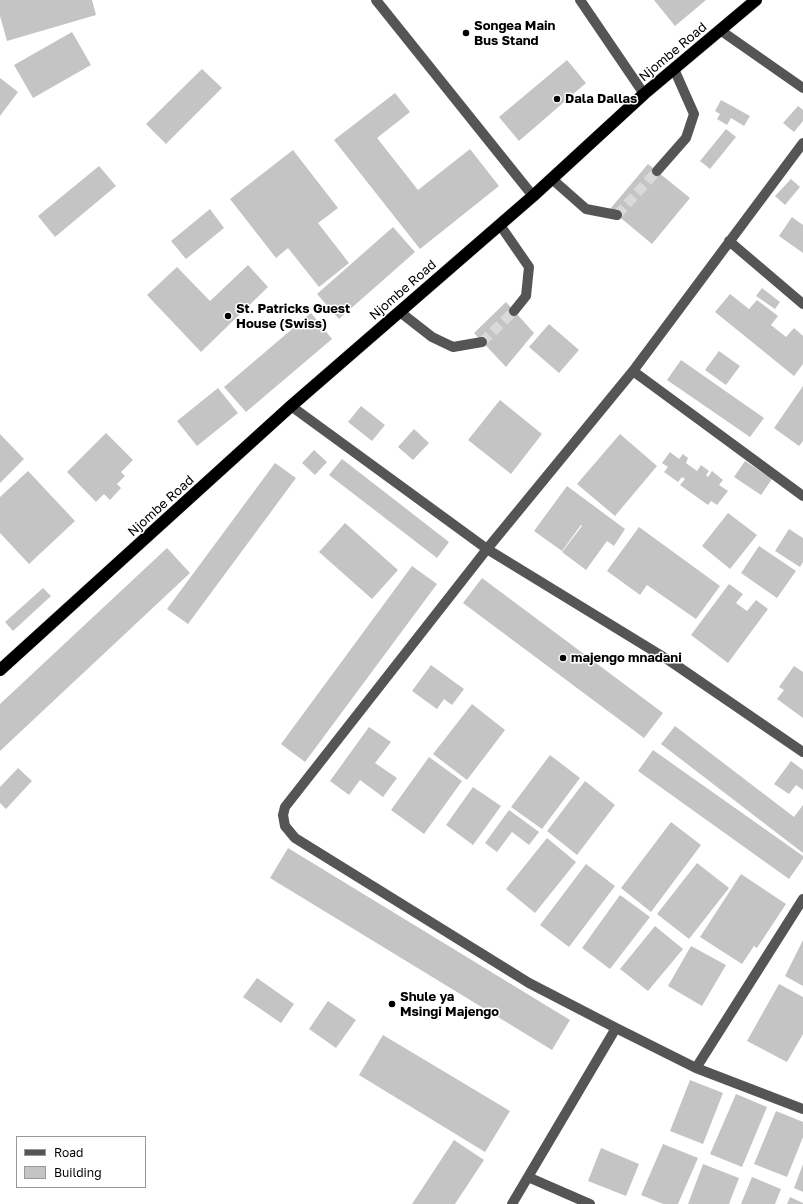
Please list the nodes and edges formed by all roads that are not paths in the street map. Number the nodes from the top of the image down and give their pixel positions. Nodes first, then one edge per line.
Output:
1 (376, 0) edge
2 (580, 0) edge
3 (756, 0) edge
4 (720, 30) junction
5 (674, 69) junction
6 (803, 88) edge
7 (644, 94) junction
8 (803, 143) edge
9 (657, 172) tunnel mouth
10 (552, 179) junction
11 (533, 196) junction
12 (616, 215) dead end
13 (500, 225) junction
14 (729, 241) junction
15 (803, 304) edge
16 (514, 311) tunnel mouth
17 (400, 312) junction
18 (482, 342) tunnel mouth
19 (632, 371) junction
20 (291, 406) junction
21 (803, 496) edge
22 (487, 549) junction
23 (0, 670) edge
24 (803, 752) edge
25 (803, 899) edge
26 (616, 1028) junction
27 (696, 1068) junction
28 (803, 1109) edge
29 (528, 1178) junction
30 (512, 1204) edge
31 (590, 1204) edge

1 - 11 street
2 - 7 street
3 - 4 highway, Njombe Road
4 - 5 highway, Njombe Road
4 - 6 street
5 - 7 highway, Njombe Road
5 - 9 street
7 - 10 highway, Njombe Road
8 - 14 street
10 - 11 highway, Njombe Road
10 - 12 street
11 - 13 highway, Njombe Road
13 - 16 street
13 - 17 highway, Njombe Road
14 - 15 street
14 - 19 street
17 - 18 street
17 - 20 highway, Njombe Road
19 - 21 street
19 - 22 street
20 - 22 street
20 - 23 highway, Njombe Road
22 - 24 street
22 - 26 street
25 - 27 street
26 - 27 street
26 - 29 street
27 - 28 street
29 - 30 street
29 - 31 street

